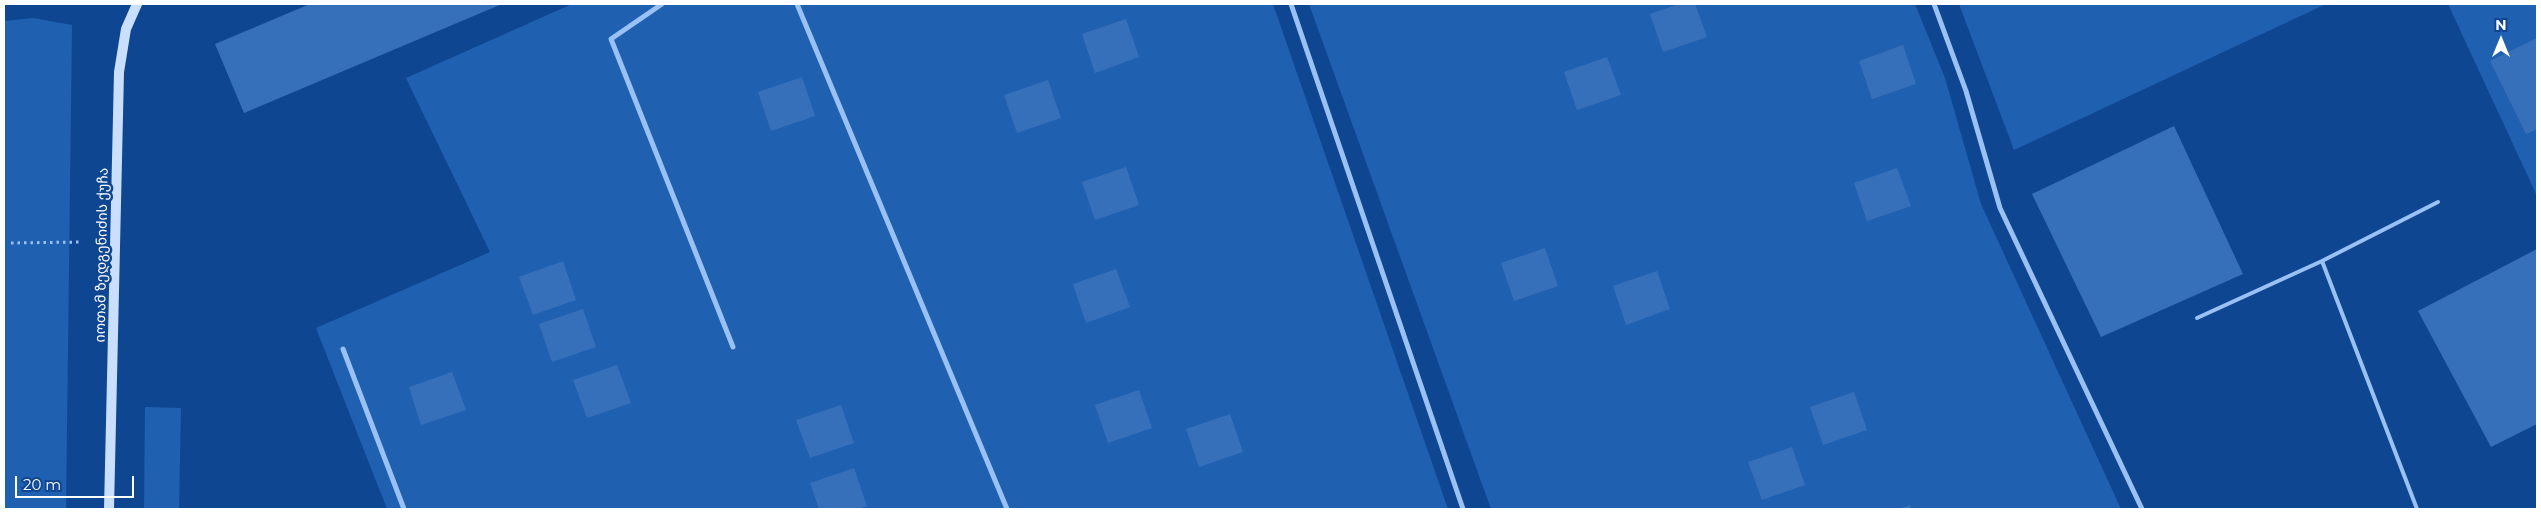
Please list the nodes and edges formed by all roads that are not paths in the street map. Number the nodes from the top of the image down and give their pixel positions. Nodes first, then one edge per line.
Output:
1 (137, 4) edge
2 (662, 4) edge
3 (797, 4) edge
4 (1291, 4) edge
5 (1934, 4) edge
6 (2438, 202) dead end
7 (2322, 261) junction
8 (2197, 318) dead end
9 (733, 347) dead end
10 (343, 349) dead end
11 (109, 509) edge
12 (404, 509) edge
13 (1007, 509) edge
14 (1463, 509) edge
15 (2142, 509) edge
16 (2417, 509) edge

1 - 11 main road, იოთამ ზედგენიძის ქუჩა
2 - 9 street
3 - 13 street
4 - 14 street
5 - 15 street
6 - 7 lane
7 - 8 lane
7 - 16 lane
10 - 12 street

